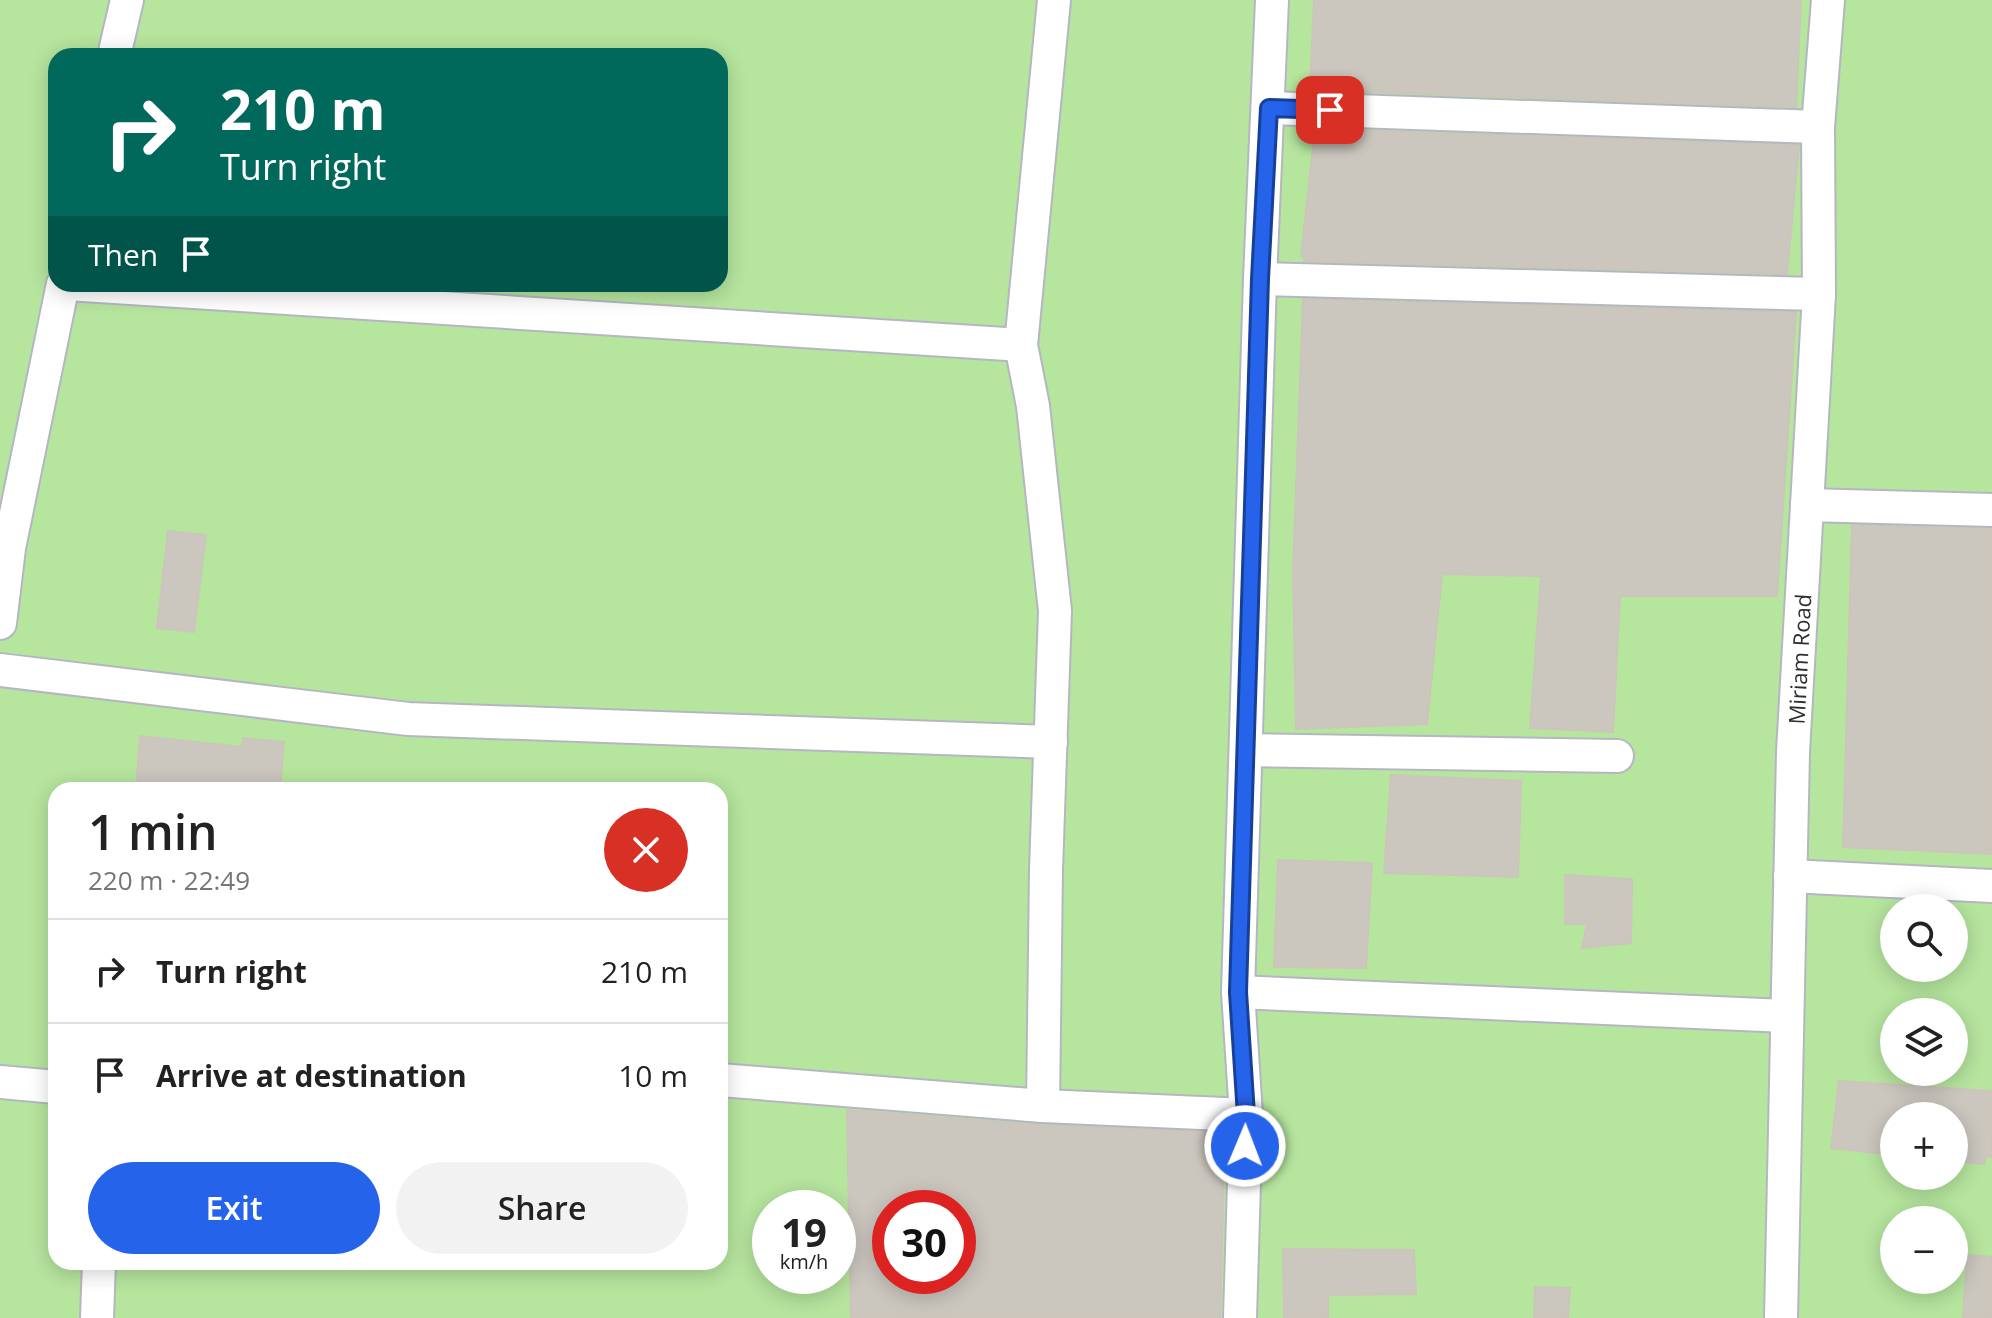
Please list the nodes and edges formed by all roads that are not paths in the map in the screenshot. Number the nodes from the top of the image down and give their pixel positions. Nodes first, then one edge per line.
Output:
1 (127, 0) edge
2 (1054, 0) edge
3 (1272, 0) edge
4 (1828, 0) edge
5 (116, 48) edge
6 (1269, 108) junction
7 (1818, 127) junction
8 (1260, 279) junction
9 (63, 292) edge
10 (190, 292) edge
11 (1819, 294) junction
12 (1021, 345) junction
13 (1807, 505) junction
14 (1992, 510) edge
15 (0, 623) edge
16 (0, 670) edge
17 (1051, 742) junction
18 (1246, 750) junction
19 (1617, 756) dead end
20 (1790, 876) junction
21 (1992, 886) edge
22 (1238, 992) junction
23 (1786, 1016) junction
24 (728, 1081) edge
25 (0, 1082) edge
26 (48, 1086) edge
27 (1043, 1106) junction
28 (1246, 1115) junction
29 (99, 1270) edge
30 (97, 1318) edge
31 (1240, 1318) edge
32 (1781, 1318) edge

1 - 5 street
2 - 12 street
3 - 6 street
4 - 7 street, Miriam Road
6 - 7 street
6 - 8 street
7 - 11 street, Miriam Road
8 - 11 street
8 - 18 street
9 - 15 street
10 - 12 street
11 - 13 street, Miriam Road
12 - 17 street
13 - 14 street
13 - 20 street, Miriam Road
16 - 17 street
17 - 27 street
18 - 19 street
18 - 22 street
20 - 21 street
20 - 23 street, Miriam Road
22 - 23 street
22 - 28 street
23 - 32 street, Miriam Road
24 - 27 street
25 - 26 street
27 - 28 street
28 - 31 street
29 - 30 street

